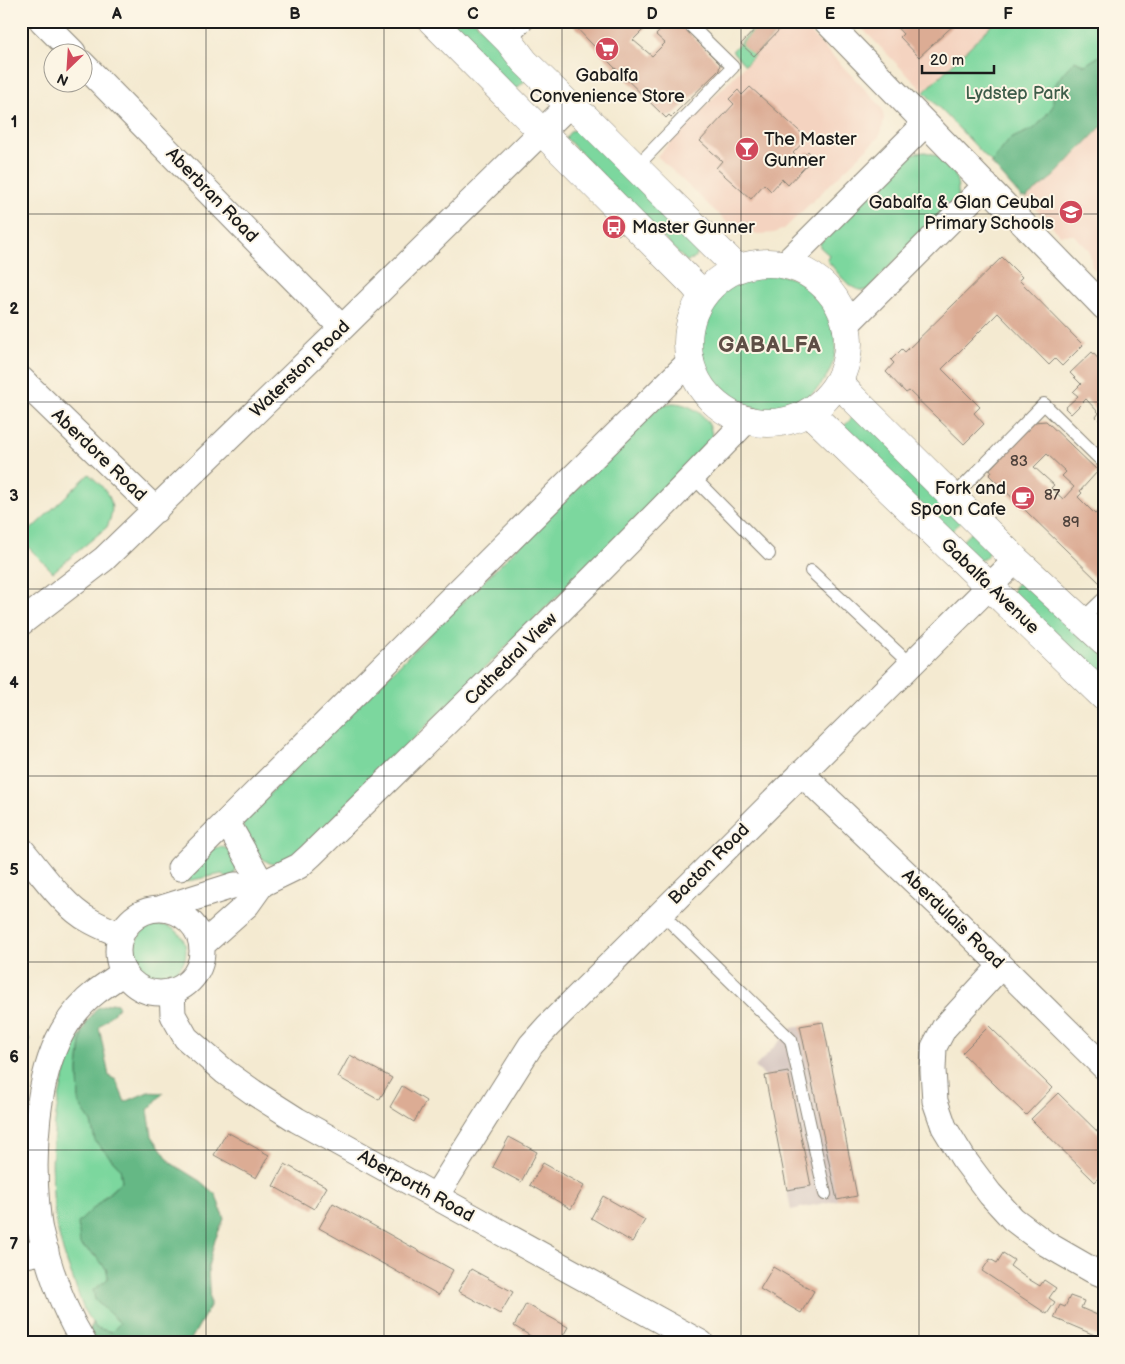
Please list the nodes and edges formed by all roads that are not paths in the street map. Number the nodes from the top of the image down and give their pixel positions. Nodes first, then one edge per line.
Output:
1 (42, 21) edge
2 (432, 21) edge
3 (489, 21) edge
4 (529, 21) edge
5 (686, 21) edge
6 (826, 21) edge
7 (509, 41) junction
8 (63, 42) edge
9 (92, 73) edge
10 (568, 105) junction
11 (925, 124) junction
12 (542, 130) junction
13 (636, 167) junction
14 (986, 185) junction
15 (784, 265) junction
16 (736, 267) junction
17 (703, 296) junction
18 (1104, 307) edge
19 (845, 326) junction
20 (342, 328) junction
21 (691, 360) junction
22 (21, 379) edge
23 (839, 382) junction
24 (810, 413) junction
25 (748, 419) junction
26 (1104, 463) edge
27 (693, 477) junction
28 (953, 497) junction
29 (156, 510) junction
30 (769, 554) dead end
31 (1016, 560) junction
32 (811, 571) dead end
33 (990, 585) junction
34 (1104, 598) edge
35 (1081, 620) junction
36 (21, 623) edge
37 (1104, 641) edge
38 (910, 664) junction
39 (1104, 697) edge
40 (801, 773) junction
41 (227, 822) junction
42 (21, 849) edge
43 (180, 868) dead end
44 (262, 884) junction
45 (162, 908) junction
46 (661, 913) junction
47 (121, 935) junction
48 (202, 945) junction
49 (1001, 966) junction
50 (124, 972) junction
51 (172, 991) junction
52 (1104, 1067) edge
53 (825, 1194) dead end
54 (436, 1196) junction
55 (46, 1251) junction
56 (21, 1256) edge
57 (1104, 1275) edge
58 (84, 1343) edge
59 (701, 1343) edge

1 - 8 street
2 - 12 street
3 - 7 street
4 - 7 lane
5 - 13 lane
6 - 11 street
7 - 10 street
9 - 20 street, Aberbran Road
10 - 12 street, Waterston Road
10 - 13 street
11 - 14 street
11 - 15 street
12 - 17 street
12 - 20 street, Waterston Road
13 - 16 street
14 - 18 street
14 - 19 street
15 - 16 street
15 - 19 street
16 - 17 street
17 - 21 street
19 - 23 street
20 - 29 street, Waterston Road
21 - 25 street
21 - 41 street
22 - 29 street, Aberdore Road
23 - 24 street
23 - 28 street
24 - 25 street
24 - 33 street, Gabalfa Avenue
25 - 27 street, Cathedral View
26 - 28 lane
27 - 30 lane
27 - 44 street, Cathedral View
28 - 31 street
29 - 36 street, Waterston Road
31 - 33 street, Bacton Road
31 - 35 street
32 - 38 lane
33 - 38 street, Bacton Road
33 - 39 street, Gabalfa Avenue
34 - 35 lane
35 - 37 street
38 - 40 street, Bacton Road
40 - 46 street, Bacton Road
40 - 49 street, Aberdulais Road
41 - 43 street
41 - 44 street
42 - 47 street
44 - 45 street, Cathedral View
44 - 48 street, Cathedral View
45 - 47 street
45 - 48 street
46 - 53 lane
46 - 54 street, Bacton Road
47 - 50 street
48 - 51 street
49 - 52 street, Aberdulais Road
49 - 57 street
50 - 51 street
50 - 55 street
51 - 54 street, Aberporth Road
54 - 59 street, Aberporth Road
55 - 56 street
55 - 58 street

